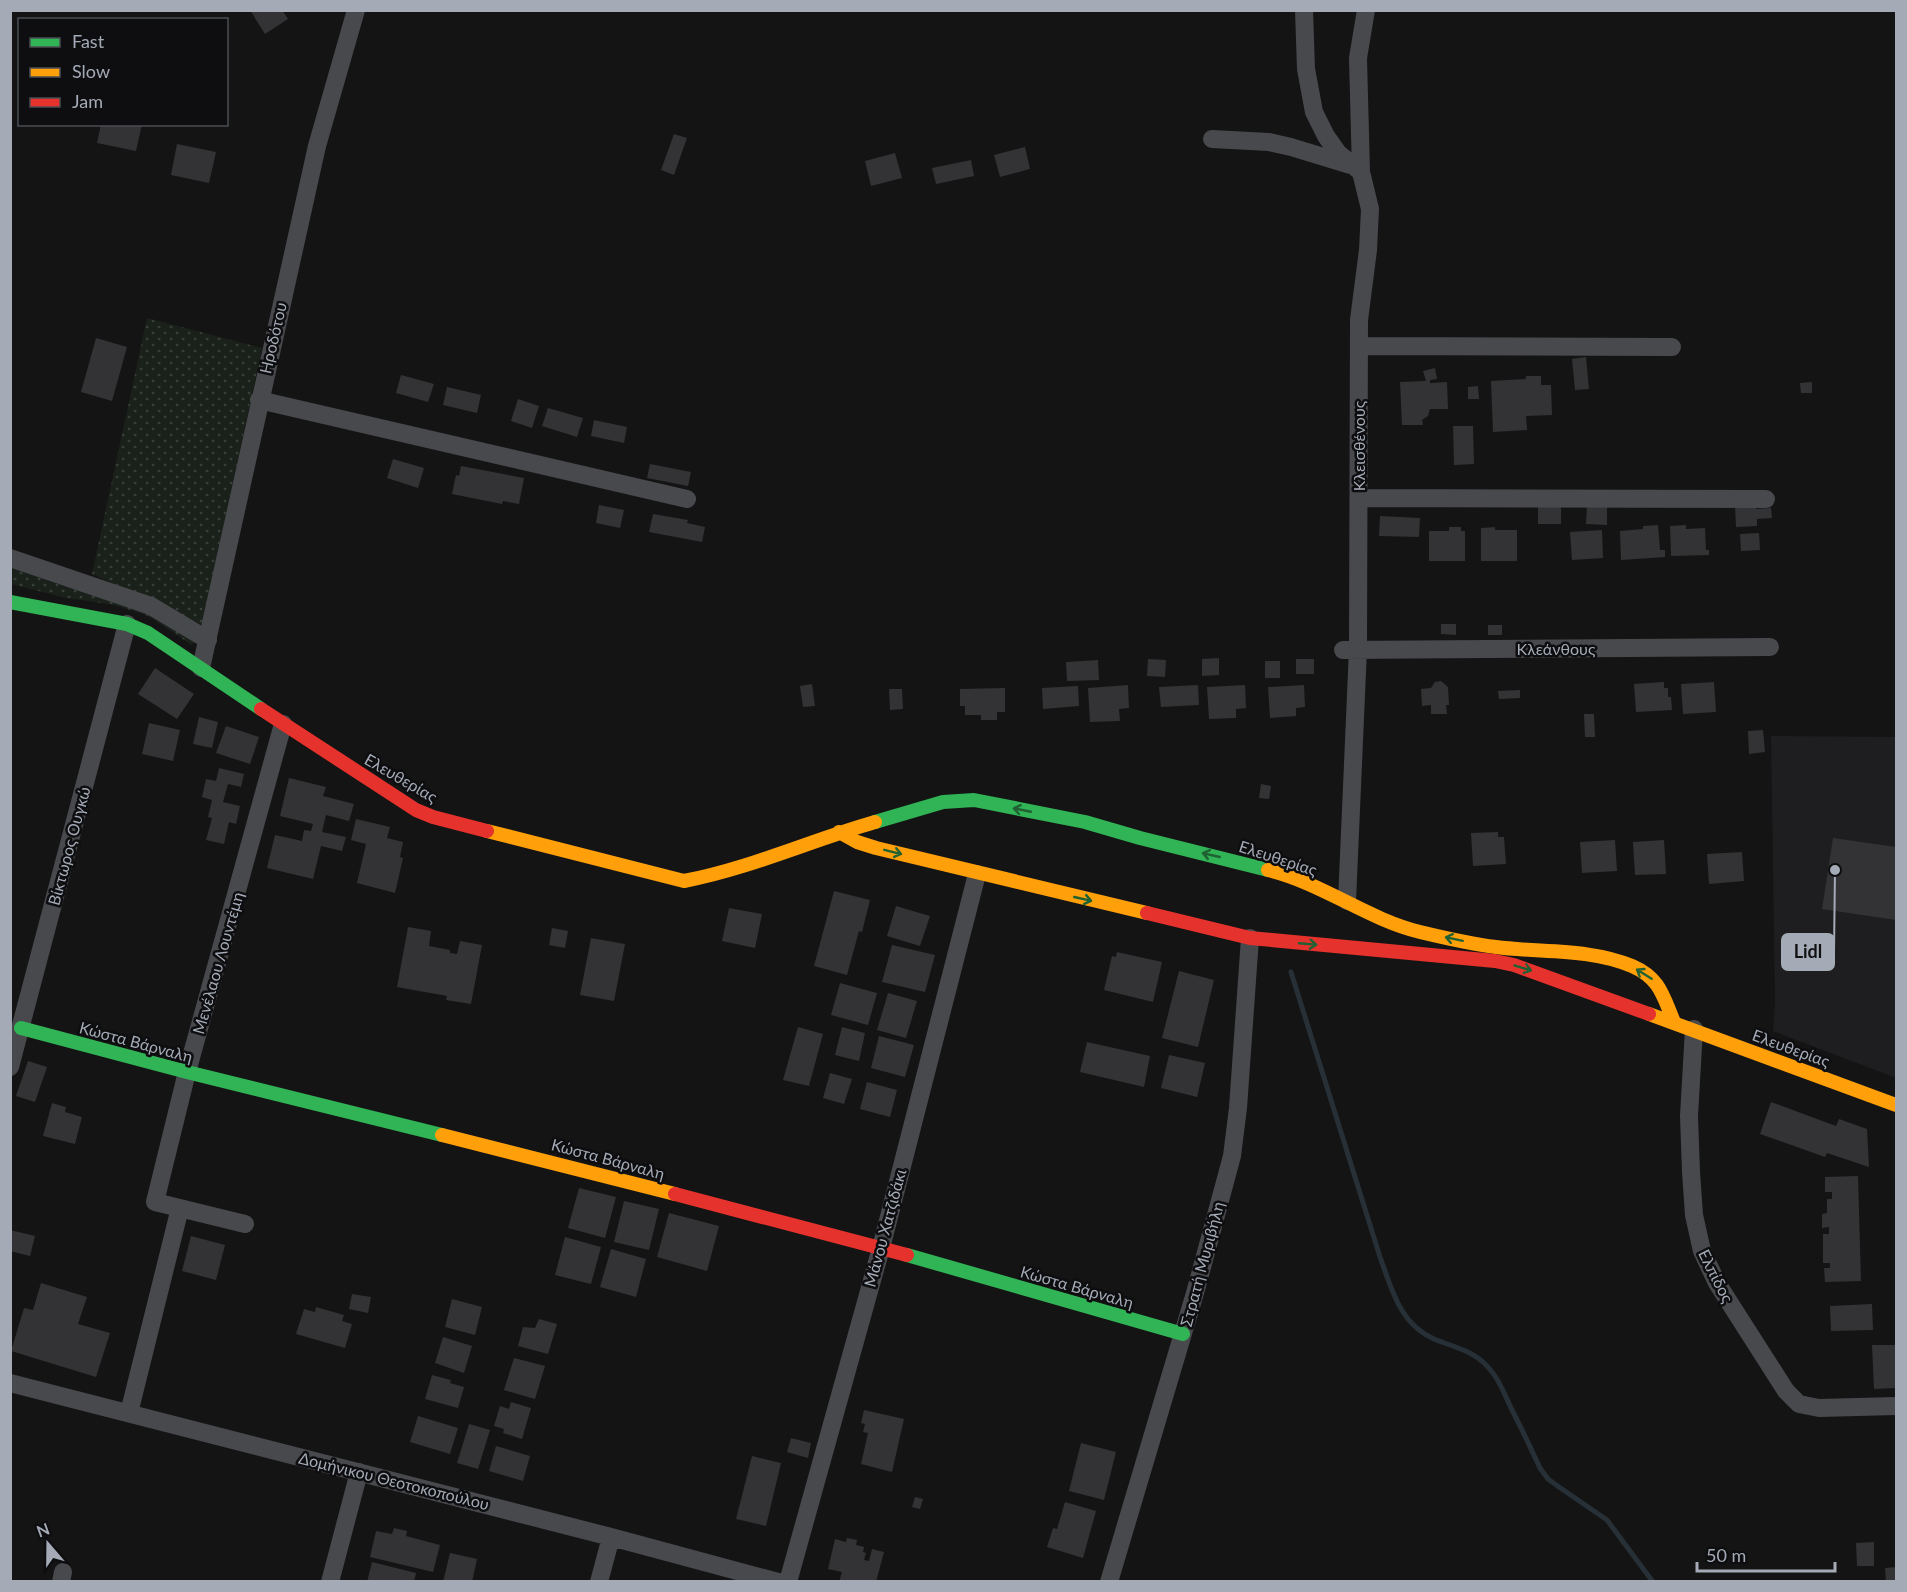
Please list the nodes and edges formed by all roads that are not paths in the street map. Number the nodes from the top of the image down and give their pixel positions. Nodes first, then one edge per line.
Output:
1 (356, 10) edge
2 (1304, 10) edge
3 (1366, 10) edge
4 (1212, 139) dead end
5 (1358, 169) junction
6 (1359, 346) junction
7 (1672, 347) dead end
8 (259, 400) junction
9 (1359, 498) junction
10 (687, 499) dead end
11 (1766, 499) dead end
12 (10, 558) edge
13 (10, 602) edge
14 (127, 624) junction
15 (208, 640) junction
16 (1770, 648) dead end
17 (1351, 650) junction
18 (201, 668) junction
19 (283, 724) junction
20 (839, 831) junction
21 (977, 874) junction
22 (1347, 901) junction
23 (1250, 938) junction
24 (1674, 1022) junction
25 (21, 1028) junction
26 (1694, 1029) junction
27 (10, 1067) edge
28 (187, 1072) junction
29 (1896, 1105) edge
30 (180, 1208) junction
31 (245, 1224) dead end
32 (881, 1248) junction
33 (1183, 1335) junction
34 (10, 1383) edge
35 (1896, 1406) edge
36 (129, 1413) junction
37 (359, 1472) junction
38 (611, 1537) junction
39 (330, 1581) edge
40 (599, 1581) edge
41 (778, 1581) edge
42 (788, 1581) edge
43 (1109, 1581) edge

1 - 8 street, Ηροδότου
2 - 5 street
3 - 5 street, Κλεισθένους
4 - 5 street
5 - 6 street, Κλεισθένους
6 - 7 street
6 - 9 street, Κλεισθένους
8 - 10 street
8 - 15 street, Ηροδότου
9 - 11 street
9 - 17 street, Κλεισθένους
12 - 15 street
13 - 14 street, Ελευθερίας
14 - 18 street, Ελευθερίας
14 - 25 street, Βίκτωρος Ουγκώ
15 - 18 street, Ηροδότου
16 - 17 street, Κλεάνθους
17 - 22 street, Κλεισθένους
18 - 19 street, Ελευθερίας
19 - 20 street, Ελευθερίας
19 - 28 street, Μενέλαου Λουντέμη
20 -> 21 street, Ελευθερίας
22 -> 20 street, Ελευθερίας
21 -> 23 street, Ελευθερίας
21 - 32 street, Μάνου Χατζιδάκι
24 -> 22 street, Ελευθερίας
23 -> 24 street, Ελευθερίας
23 - 33 street, Στρατή Μυριβήλη
24 - 26 street, Ελευθερίας
25 - 27 street, Βίκτωρος Ουγκώ
25 - 28 street, Κώστα Βάρναλη
26 - 29 street, Ελευθερίας
26 - 35 street, Ελπίδος
28 - 30 street, Μενέλαου Λουντέμη
28 - 32 street, Κώστα Βάρναλη
30 - 31 street
30 - 36 street
32 - 33 street, Κώστα Βάρναλη
32 - 42 street, Μάνου Χατζιδάκι
33 - 43 street, Στρατή Μυριβήλη
34 - 36 street, Δομήνικου Θεοτοκοπούλου
36 - 37 street, Δομήνικου Θεοτοκοπούλου
37 - 38 street, Δομήνικου Θεοτοκοπούλου
37 - 39 street
38 - 40 street
38 - 41 street, Δομήνικου Θεοτοκοπούλου

